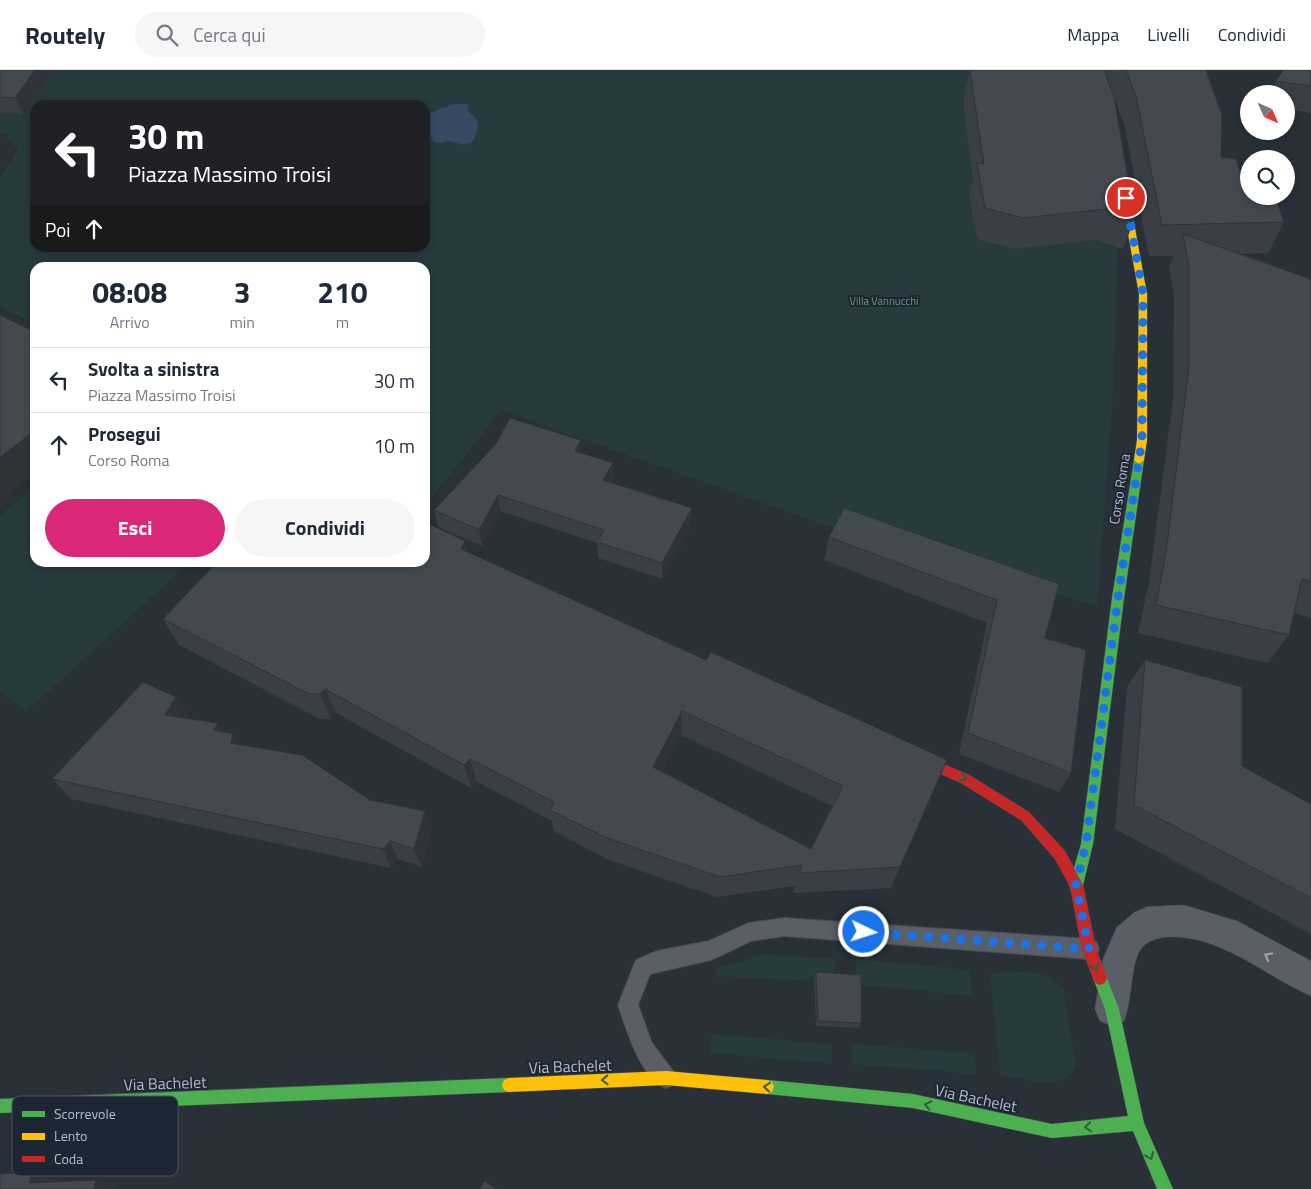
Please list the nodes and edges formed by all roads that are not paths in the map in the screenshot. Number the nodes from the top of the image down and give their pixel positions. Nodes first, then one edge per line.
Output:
1 (1122, 179) edge
2 (903, 750) edge
3 (1076, 885) junction
4 (1089, 949) junction
5 (1311, 979) edge
6 (1112, 1009) junction
7 (666, 1078) junction
8 (178, 1099) edge
9 (1137, 1123) junction
10 (1165, 1189) edge

1 - 3 street, Corso Roma
2 -> 3 street
3 - 4 street
4 -> 6 street
4 - 7 lane
5 -> 6 street
6 - 9 street
7 -> 8 street, Via Bachelet
9 -> 7 street, Via Bachelet
9 -> 10 street

